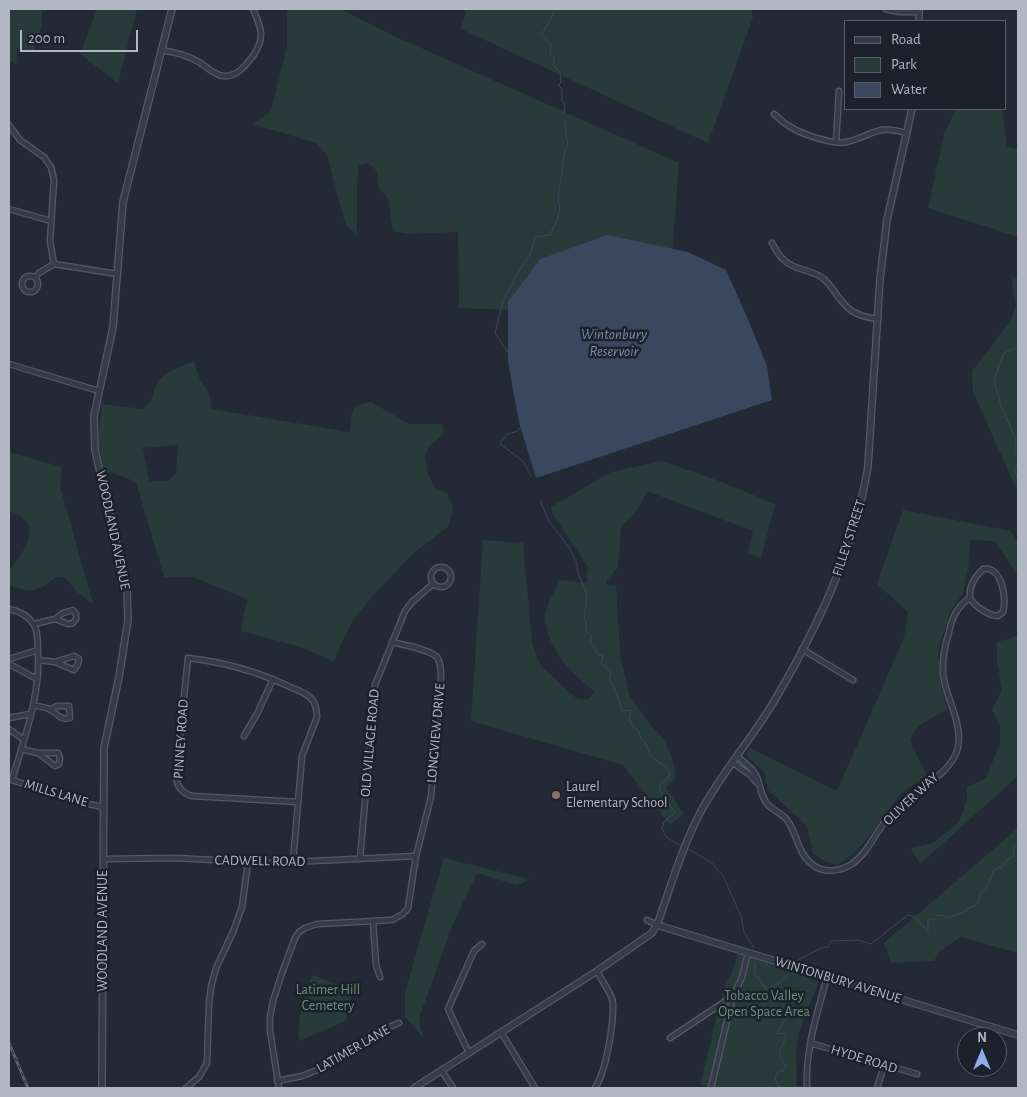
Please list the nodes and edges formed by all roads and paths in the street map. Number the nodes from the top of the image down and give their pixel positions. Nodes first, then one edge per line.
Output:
1 (172, 9) edge
2 (253, 9) edge
3 (886, 9) edge
4 (919, 10) edge
5 (161, 50) junction
6 (839, 91) dead end
7 (912, 110) edge
8 (774, 114) dead end
9 (9, 125) edge
10 (906, 133) junction
11 (836, 142) junction
12 (9, 209) edge
13 (51, 221) junction
14 (772, 243) dead end
15 (54, 264) junction
16 (117, 274) junction
17 (35, 278) dead end
18 (878, 319) junction
19 (9, 364) edge
20 (99, 391) junction
21 (433, 584) junction
22 (970, 598) junction
23 (9, 609) edge
24 (55, 619) dead end
25 (34, 624) junction
26 (392, 642) junction
27 (802, 649) junction
28 (38, 650) junction
29 (9, 659) edge
30 (39, 660) junction
31 (55, 662) junction
32 (9, 664) edge
33 (36, 679) junction
34 (273, 679) junction
35 (853, 680) dead end
36 (33, 705) junction
37 (50, 710) junction
38 (30, 714) junction
39 (9, 718) edge
40 (9, 729) edge
41 (244, 736) dead end
42 (24, 740) junction
43 (21, 749) junction
44 (38, 754) junction
45 (737, 756) junction
46 (733, 763) junction
47 (11, 779) edge
48 (758, 784) junction
49 (298, 802) junction
50 (103, 807) junction
51 (416, 856) junction
52 (103, 859) junction
53 (360, 859) junction
54 (248, 862) junction
55 (293, 862) junction
56 (647, 920) dead end
57 (373, 921) junction
58 (657, 925) junction
59 (482, 944) dead end
60 (748, 953) junction
61 (597, 972) junction
62 (380, 977) dead end
63 (827, 977) junction
64 (733, 996) junction
65 (399, 1023) dead end
66 (501, 1032) junction
67 (1018, 1035) edge
68 (670, 1038) dead end
69 (810, 1042) junction
70 (469, 1052) junction
71 (884, 1066) junction
72 (442, 1071) junction
73 (917, 1074) dead end
74 (277, 1081) junction
75 (102, 1088) edge
76 (186, 1088) edge
77 (279, 1088) edge
78 (414, 1088) edge
79 (453, 1088) edge
80 (535, 1088) edge
81 (595, 1088) edge
82 (711, 1088) edge
83 (807, 1088) edge
84 (877, 1088) edge

1 - 5 street, WOODLAND AVENUE
2 - 5 street
3 - 4 street
5 - 16 street, WOODLAND AVENUE
6 - 11 street
7 - 10 street, FILLEY STREET
8 - 11 street
9 - 13 street
10 - 11 street
10 - 18 street, FILLEY STREET
12 - 13 street
13 - 15 street
14 - 18 street
15 - 16 street
15 - 17 street
16 - 20 street, WOODLAND AVENUE
18 - 27 street, FILLEY STREET
19 - 20 street
20 - 50 street, WOODLAND AVENUE
21 - 21 street, OLD VILLAGE ROAD
21 - 26 street, OLD VILLAGE ROAD
22 - 22 street, OLIVER WAY
22 - 48 street, OLIVER WAY
23 - 25 street
24 - 25 street
25 - 28 street
26 - 51 street, LONGVIEW DRIVE
26 - 53 street, OLD VILLAGE ROAD
27 - 35 street
27 - 45 street, FILLEY STREET
28 - 29 street
28 - 30 street
30 - 31 street
30 - 33 street
31 - 31 street
32 - 33 street
33 - 36 street
34 - 41 street
34 - 49 street
34 - 49 street, PINNEY ROAD
36 - 37 street
36 - 38 street
37 - 37 street
38 - 39 street
38 - 42 street
40 - 42 street
42 - 43 street
43 - 44 street
43 - 47 street
44 - 44 street
45 - 46 street, FILLEY STREET
45 - 48 street, OLIVER WAY
46 - 48 street, OLIVER WAY
46 - 58 street, FILLEY STREET
47 - 50 street, MILLS LANE
49 - 55 street
50 - 52 street, WOODLAND AVENUE
51 - 53 street, CADWELL ROAD
51 - 57 street, LONGVIEW DRIVE
52 - 54 street, CADWELL ROAD
52 - 75 street, WOODLAND AVENUE
53 - 55 street, CADWELL ROAD
54 - 55 street, CADWELL ROAD
54 - 76 street
56 - 58 street, WINTONBURY AVENUE
57 - 62 street
57 - 74 street, LONGVIEW DRIVE
58 - 60 street, WINTONBURY AVENUE
58 - 61 street
59 - 70 street
60 - 63 street, WINTONBURY AVENUE
60 - 64 street
61 - 66 street
61 - 81 street
63 - 67 street, WINTONBURY AVENUE
63 - 69 street
64 - 68 street
64 - 82 street
65 - 74 street, LATIMER LANE
66 - 70 street
66 - 80 street
69 - 71 street, HYDE ROAD
69 - 83 street
70 - 72 street
71 - 73 street, HYDE ROAD
71 - 84 street
72 - 78 street
72 - 79 street
74 - 77 street, LONGVIEW DRIVE

